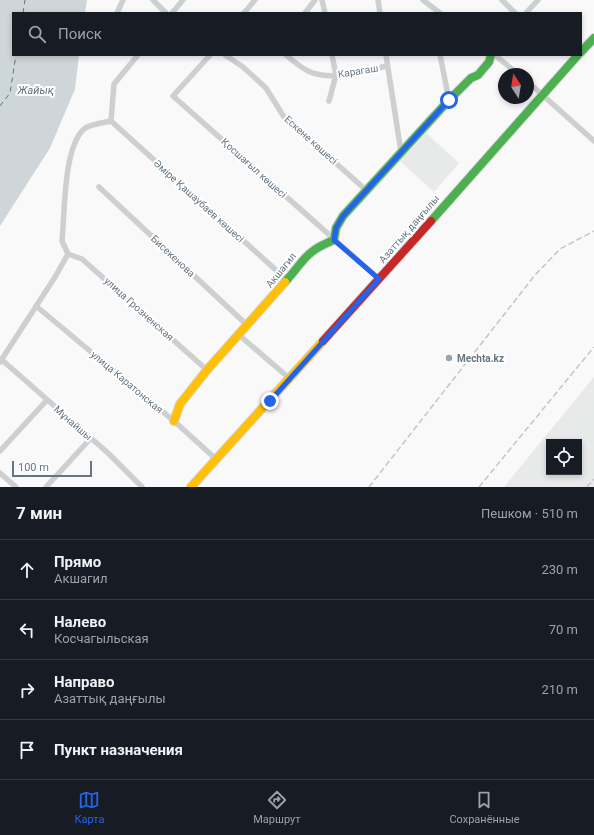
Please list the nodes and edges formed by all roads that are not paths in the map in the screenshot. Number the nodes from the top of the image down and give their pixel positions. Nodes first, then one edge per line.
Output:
1 (123, 0) edge
2 (153, 0) edge
3 (183, 0) edge
4 (254, 0) edge
5 (315, 0) edge
6 (322, 0) edge
7 (378, 0) edge
8 (423, 0) edge
9 (502, 0) edge
10 (538, 0) edge
11 (117, 12) edge
12 (165, 12) edge
13 (173, 12) edge
14 (245, 12) edge
15 (306, 12) edge
16 (324, 12) edge
17 (380, 12) edge
18 (439, 12) edge
19 (514, 12) edge
20 (527, 12) edge
21 (594, 38) edge
22 (582, 51) edge
23 (137, 56) edge
24 (209, 56) edge
25 (226, 56) edge
26 (287, 56) edge
27 (332, 56) edge
28 (386, 56) edge
29 (440, 56) edge
30 (491, 56) edge
31 (496, 56) edge
32 (577, 56) edge
33 (387, 66) junction
34 (511, 68) edge
35 (336, 75) junction
36 (534, 87) edge
37 (542, 94) junction
38 (449, 100) junction
39 (329, 101) dead end
40 (110, 122) junction
41 (594, 140) edge
42 (401, 152) junction
43 (99, 187) dead end
44 (366, 190) junction
45 (334, 240) junction
46 (68, 254) junction
47 (379, 279) junction
48 (287, 280) junction
49 (36, 306) junction
50 (247, 325) junction
51 (238, 335) junction
52 (1, 361) edge
53 (207, 370) junction
54 (290, 378) junction
55 (47, 400) junction
56 (174, 421) junction
57 (91, 438) junction
58 (0, 451) edge
59 (217, 460) junction
60 (0, 473) edge
61 (16, 487) edge
62 (46, 487) edge
63 (142, 487) edge
64 (191, 487) edge

1 - 11 street
2 - 12 street
3 - 13 street
4 - 14 street
5 - 15 street
6 - 16 street
7 - 17 street
8 - 18 street
9 - 19 street
10 - 20 street
21 - 22 main road
23 - 40 street
24 - 45 street, Қосшағыл көшесі
25 - 44 street, Ескене көшесі
26 - 35 street, Карагаш
27 - 35 street
28 - 33 street
29 - 38 street
30 - 38 main road
31 - 34 street
32 - 37 main road, Азаттық даңғылы
33 - 35 street, Карагаш
33 - 42 street
35 - 39 street
36 - 37 street
37 - 41 street
37 - 47 main road, Азаттық даңғылы
38 - 42 main road
40 - 46 street
40 - 48 street, Әміре Қашаубаев көшесі
42 - 44 main road
43 - 50 street, Бисекенова
44 - 45 main road
45 - 47 street, Қосшағыл көшесі
45 - 48 main road, Акшагил
46 - 49 street
46 - 53 street, улица Грозненская
47 - 54 main road, Азаттық даңғылы
48 - 50 main road, Акшагил
49 - 52 street
49 - 56 street, улица Каратонская
50 - 51 main road, Акшагил
51 - 53 main road, Акшагил
51 - 54 street
52 - 55 street, Мұнайшы
53 - 56 main road, Акшагил
54 - 59 main road, Азаттық даңғылы
55 - 57 street, Мұнайшы
55 - 58 street
56 - 59 street, улица Каратонская
57 - 62 street
57 - 63 street, Мұнайшы
59 - 64 main road, Азаттық даңғылы
60 - 61 street

